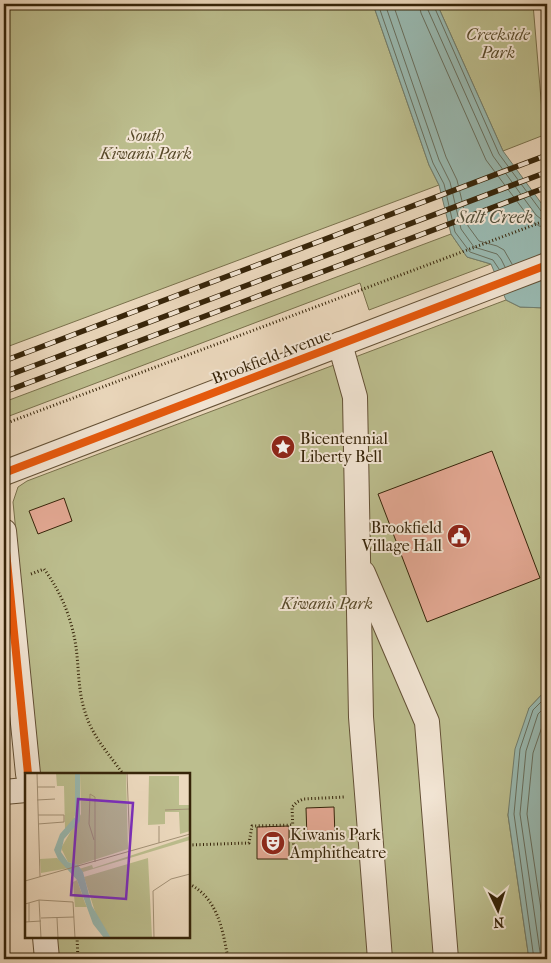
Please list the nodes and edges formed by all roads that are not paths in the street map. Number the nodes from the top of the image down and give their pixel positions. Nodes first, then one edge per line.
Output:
1 (547, 265) edge
2 (340, 344) junction
3 (4, 473) edge
4 (4, 531) edge
5 (359, 562) junction
6 (28, 773) edge
7 (25, 790) edge
8 (4, 792) edge
9 (45, 938) edge
10 (47, 959) edge
11 (380, 959) edge
12 (446, 959) edge

1 - 2 street, Brookfield Avenue
2 - 3 street, Brookfield Avenue
2 - 5 street
4 - 6 street
5 - 11 street
5 - 12 street
7 - 8 street
9 - 10 street

